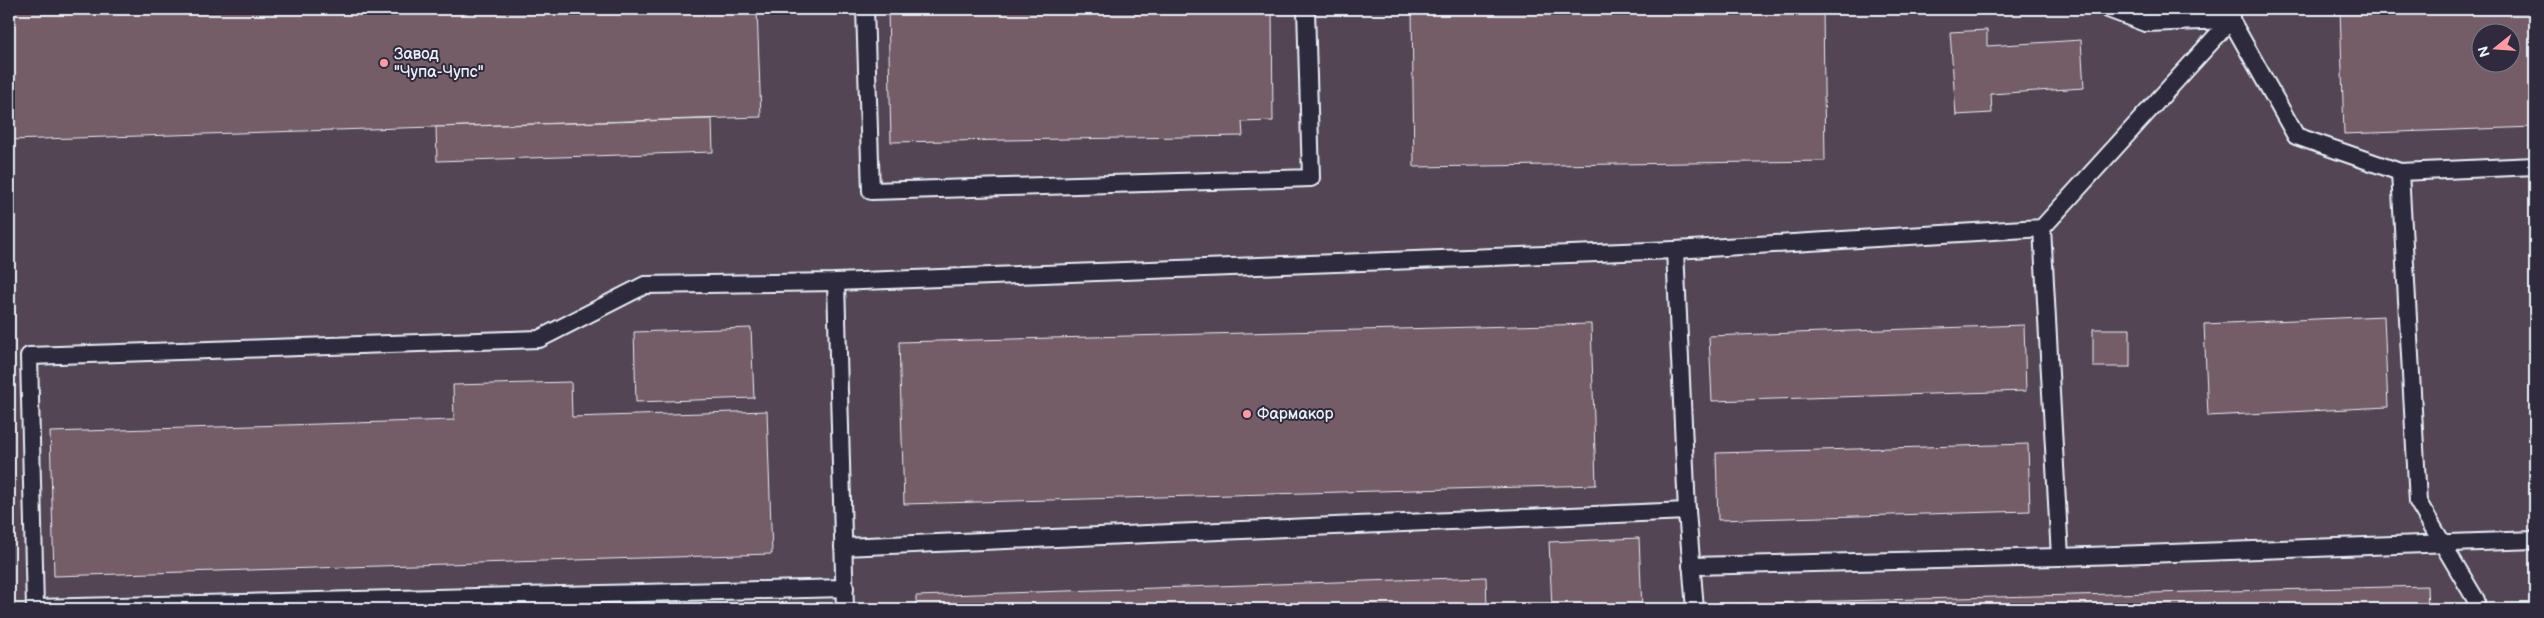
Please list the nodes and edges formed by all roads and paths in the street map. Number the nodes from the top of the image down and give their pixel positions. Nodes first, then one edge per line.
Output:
1 (865, 9) edge
2 (1306, 9) edge
3 (2108, 9) edge
4 (2231, 14) edge
5 (2535, 166) edge
6 (2400, 172) junction
7 (2042, 228) junction
8 (1675, 250) junction
9 (836, 282) junction
10 (1687, 511) junction
11 (2535, 540) edge
12 (2443, 544) junction
13 (843, 547) junction
14 (2060, 557) junction
15 (1691, 566) junction
16 (845, 588) junction
17 (33, 609) edge
18 (845, 609) edge
19 (1695, 609) edge
20 (2476, 609) edge

1 - 2 lane
3 - 4 lane
4 - 6 lane
4 - 7 lane
5 - 6 lane
6 - 12 lane
7 - 8 lane
7 - 14 lane
8 - 9 lane
8 - 10 lane
9 - 13 lane
9 - 17 lane
10 - 13 lane
10 - 15 lane
11 - 12 lane
12 - 14 lane
12 - 20 lane
13 - 16 lane
14 - 15 lane
15 - 19 lane
16 - 17 lane
16 - 18 lane

